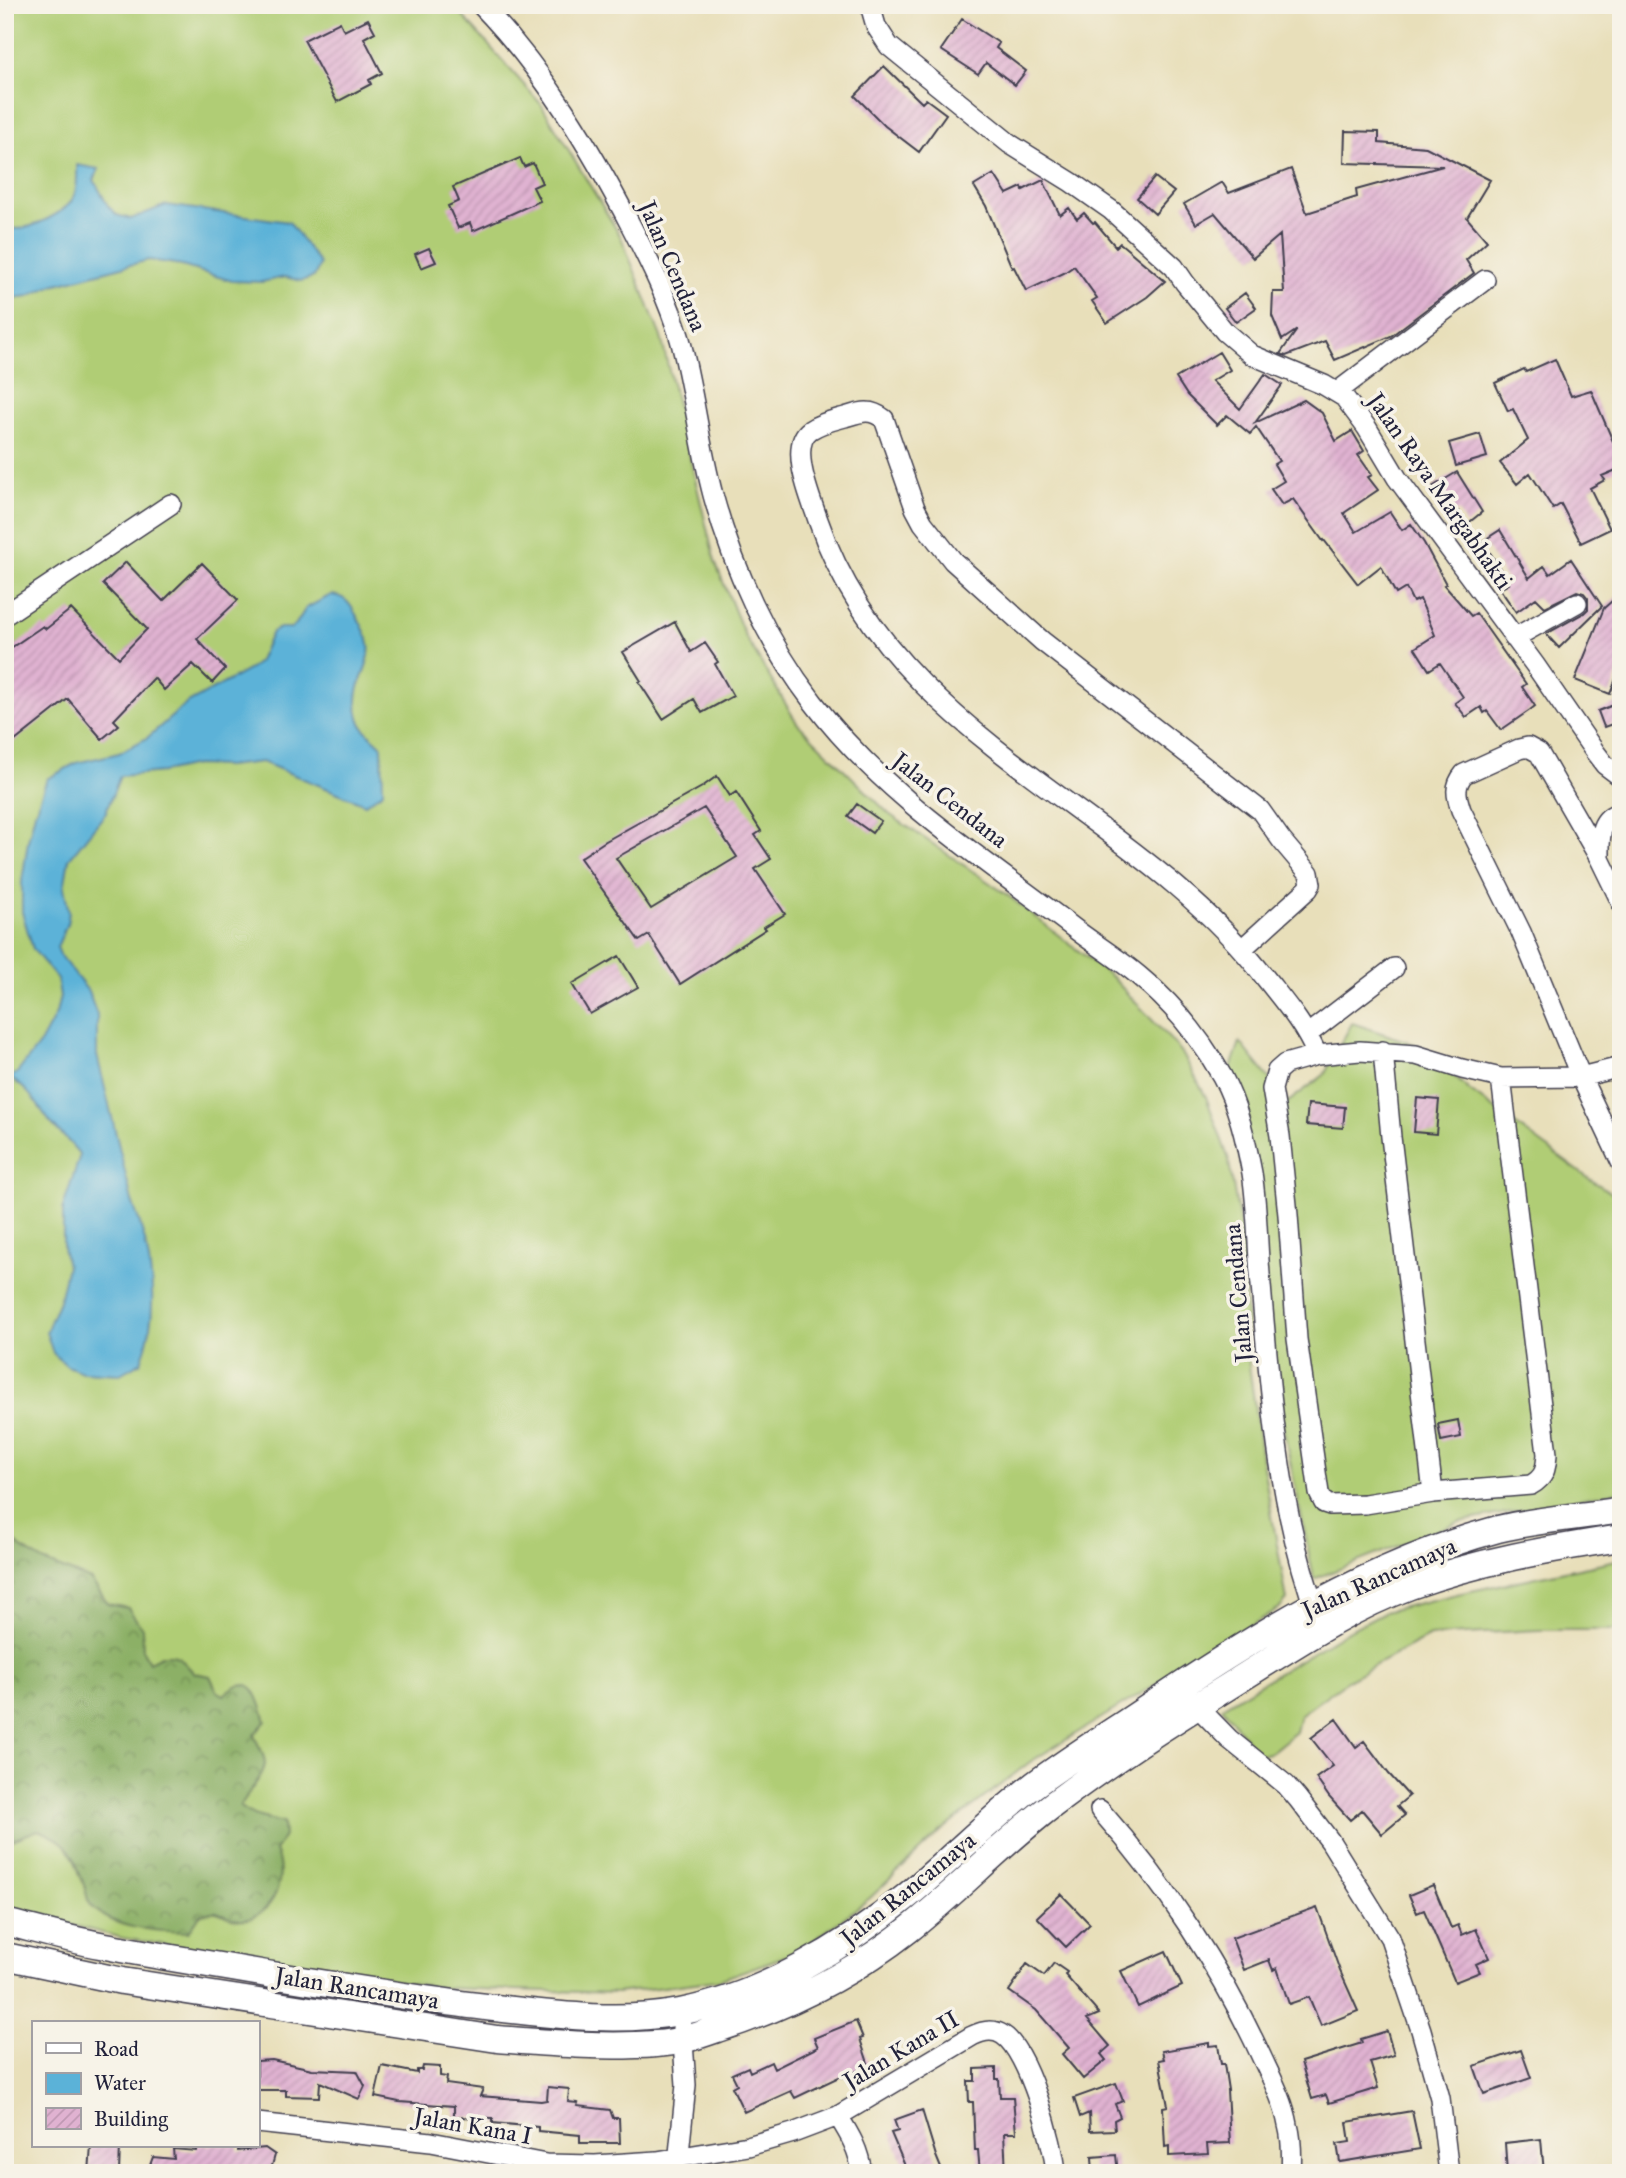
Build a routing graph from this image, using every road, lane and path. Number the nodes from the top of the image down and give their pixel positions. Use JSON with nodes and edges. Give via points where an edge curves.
{"nodes":[{"id":1,"x":481,"y":5,"type":"edge"},
{"id":2,"x":870,"y":5,"type":"edge"},
{"id":3,"x":1485,"y":280,"type":"dead end"},
{"id":4,"x":1338,"y":391,"type":"junction"},
{"id":5,"x":171,"y":503,"type":"dead end"},
{"id":6,"x":1577,"y":603,"type":"dead end"},
{"id":7,"x":5,"y":615,"type":"edge"},
{"id":8,"x":1514,"y":638,"type":"junction"},
{"id":9,"x":1621,"y":777,"type":"edge"},
{"id":10,"x":1621,"y":812,"type":"edge"},
{"id":11,"x":1600,"y":859,"type":"junction"},
{"id":12,"x":1621,"y":902,"type":"edge"},
{"id":13,"x":1243,"y":947,"type":"junction"},
{"id":14,"x":1394,"y":968,"type":"dead end"},
{"id":15,"x":1308,"y":1034,"type":"junction"},
{"id":16,"x":1383,"y":1051,"type":"junction"},
{"id":17,"x":1317,"y":1055,"type":"junction"},
{"id":18,"x":1621,"y":1067,"type":"edge"},
{"id":19,"x":1581,"y":1077,"type":"junction"},
{"id":20,"x":1501,"y":1078,"type":"junction"},
{"id":21,"x":1621,"y":1162,"type":"edge"},
{"id":22,"x":1433,"y":1493,"type":"junction"},
{"id":23,"x":1621,"y":1510,"type":"edge"},
{"id":24,"x":1621,"y":1538,"type":"edge"},
{"id":25,"x":1317,"y":1616,"type":"junction"},
{"id":26,"x":1178,"y":1687,"type":"junction"},
{"id":27,"x":1196,"y":1706,"type":"junction"},
{"id":28,"x":1100,"y":1811,"type":"dead end"},
{"id":29,"x":5,"y":1922,"type":"edge"},
{"id":30,"x":5,"y":1956,"type":"edge"},
{"id":31,"x":498,"y":2008,"type":"junction"},
{"id":32,"x":680,"y":2012,"type":"junction"},
{"id":33,"x":496,"y":2039,"type":"junction"},
{"id":34,"x":684,"y":2040,"type":"junction"},
{"id":35,"x":838,"y":2116,"type":"junction"},
{"id":36,"x":259,"y":2123,"type":"edge"},
{"id":37,"x":678,"y":2165,"type":"edge"},
{"id":38,"x":862,"y":2173,"type":"edge"},
{"id":39,"x":1056,"y":2173,"type":"edge"},
{"id":40,"x":1291,"y":2173,"type":"edge"},
{"id":41,"x":1449,"y":2173,"type":"edge"}],
"edges":[{"from":1,"to":25,"type":"street","name":"Jalan Cendana","via":[[536,70],[574,126],[652,267],[680,338],[722,525],[762,623],[812,701],[893,789],[1156,990],[1221,1075],[1252,1173],[1276,1437],[1290,1519]]},
{"from":2,"to":4,"type":"street","name":"Jalan Raya Margabhakti","via":[[889,46],[1018,150],[1111,210],[1174,267],[1240,346],[1263,361]]},
{"from":3,"to":4,"type":"street"},
{"from":4,"to":8,"type":"street","name":"Jalan Raya Margabhakti"},
{"from":5,"to":7,"type":"street"},
{"from":6,"to":8,"type":"street"},
{"from":8,"to":9,"type":"street","name":"Jalan Raya Margabhakti","via":[[1605,765]]},
{"from":10,"to":11,"type":"street","via":[[1603,824]]},
{"from":11,"to":12,"type":"street"},
{"from":11,"to":19,"type":"street","via":[[1545,760],[1534,749],[1519,749],[1459,780],[1456,788],[1461,810],[1521,932]]},
{"from":13,"to":13,"type":"street","via":[[1174,884],[947,709],[896,657],[851,593],[819,523],[801,453],[801,443],[810,430],[859,411],[884,419],[915,508],[953,561],[1042,642],[1267,817],[1309,873],[1311,884]]},
{"from":13,"to":15,"type":"street"},
{"from":14,"to":15,"type":"street"},
{"from":15,"to":17,"type":"street"},
{"from":16,"to":17,"type":"street"},
{"from":16,"to":20,"type":"street"},
{"from":16,"to":22,"type":"street"},
{"from":17,"to":22,"type":"street","via":[[1285,1064],[1272,1084],[1297,1339],[1319,1493],[1324,1503],[1336,1507]]},
{"from":18,"to":19,"type":"street"},
{"from":19,"to":20,"type":"street"},
{"from":19,"to":21,"type":"street"},
{"from":20,"to":22,"type":"street","via":[[1547,1454],[1545,1471],[1531,1485]]},
{"from":23,"to":25,"type":"street","name":"Jalan Rancamaya","via":[[1532,1522],[1461,1540],[1410,1560]]},
{"from":24,"to":25,"type":"street","name":"Jalan Rancamaya","via":[[1516,1555]]},
{"from":25,"to":26,"type":"street","name":"Jalan Rancamaya","via":[[1272,1628]]},
{"from":25,"to":27,"type":"street","name":"Jalan Rancamaya"},
{"from":26,"to":27,"type":"street"},
{"from":26,"to":32,"type":"street","name":"Jalan Rancamaya","via":[[1030,1788],[908,1895],[856,1934],[773,1980]]},
{"from":27,"to":34,"type":"street","name":"Jalan Rancamaya","via":[[1063,1797],[916,1923],[862,1962],[779,2007]]},
{"from":27,"to":41,"type":"street","via":[[1298,1799],[1331,1841],[1390,1938],[1440,2098]]},
{"from":28,"to":40,"type":"street","via":[[1219,1971],[1284,2109]]},
{"from":29,"to":31,"type":"street","name":"Jalan Rancamaya","via":[[98,1945]]},
{"from":30,"to":33,"type":"street","name":"Jalan Rancamaya","via":[[122,1981]]},
{"from":31,"to":32,"type":"street","name":"Jalan Rancamaya","via":[[581,2016]]},
{"from":31,"to":33,"type":"street"},
{"from":32,"to":34,"type":"street"},
{"from":33,"to":34,"type":"street","name":"Jalan Rancamaya","via":[[554,2044]]},
{"from":34,"to":37,"type":"street","via":[[687,2085]]},
{"from":35,"to":37,"type":"street","name":"Jalan Kana II"},
{"from":35,"to":38,"type":"street","via":[[853,2139]]},
{"from":35,"to":39,"type":"street","name":"Jalan Kana II","via":[[989,2030],[1003,2035],[1017,2050],[1052,2141]]},
{"from":36,"to":37,"type":"street","name":"Jalan Kana I","via":[[431,2142],[546,2164]]}]}
